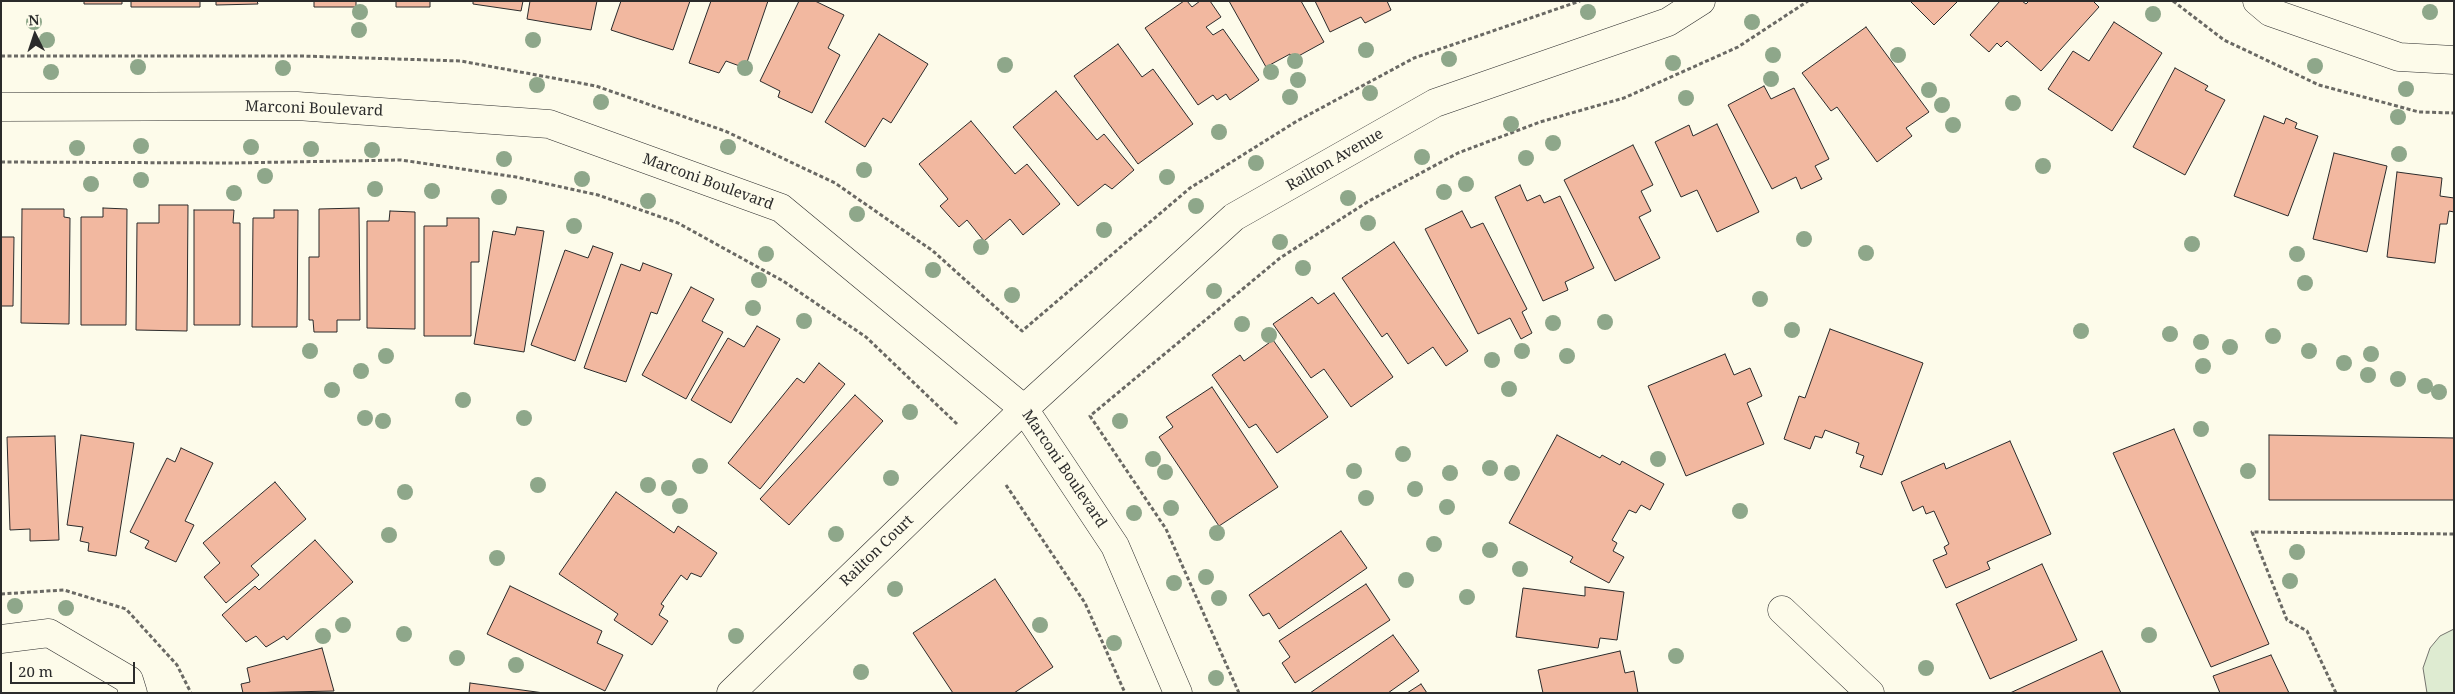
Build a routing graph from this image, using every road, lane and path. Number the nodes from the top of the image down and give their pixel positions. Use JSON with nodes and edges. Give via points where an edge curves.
{"nodes":[{"id":1,"x":1580,"y":1,"type":"edge"},
{"id":2,"x":1701,"y":1,"type":"edge"},
{"id":3,"x":1808,"y":1,"type":"edge"},
{"id":4,"x":2173,"y":1,"type":"edge"},
{"id":5,"x":2257,"y":1,"type":"edge"},
{"id":6,"x":1,"y":56,"type":"edge"},
{"id":7,"x":2454,"y":60,"type":"edge"},
{"id":8,"x":1,"y":107,"type":"edge"},
{"id":9,"x":2454,"y":113,"type":"edge"},
{"id":10,"x":1,"y":162,"type":"edge"},
{"id":11,"x":1024,"y":408,"type":"junction"},
{"id":12,"x":961,"y":428,"type":"dead end"},
{"id":13,"x":1006,"y":485,"type":"dead end"},
{"id":14,"x":2454,"y":534,"type":"edge"},
{"id":15,"x":1,"y":594,"type":"edge"},
{"id":16,"x":1782,"y":610,"type":"dead end"},
{"id":17,"x":1,"y":639,"type":"edge"},
{"id":18,"x":133,"y":693,"type":"edge"},
{"id":19,"x":190,"y":693,"type":"edge"},
{"id":20,"x":730,"y":693,"type":"edge"},
{"id":21,"x":1125,"y":693,"type":"edge"},
{"id":22,"x":1178,"y":693,"type":"edge"},
{"id":23,"x":1239,"y":693,"type":"edge"},
{"id":24,"x":1870,"y":693,"type":"edge"},
{"id":25,"x":2336,"y":693,"type":"edge"}],
"edges":[{"from":1,"to":6,"type":"path","via":[[1414,58],[1297,121],[1190,188],[1022,331],[933,251],[835,183],[725,131],[596,86],[461,61],[302,56]]},
{"from":2,"to":11,"type":"street","name":"Railton Avenue","via":[[1668,22],[1435,103],[1234,217]]},
{"from":3,"to":23,"type":"path","via":[[1729,51],[1624,98],[1540,122],[1458,153],[1369,201],[1280,258],[1090,416],[1166,529]]},
{"from":4,"to":9,"type":"path","via":[[2224,40],[2319,85],[2419,112]]},
{"from":5,"to":7,"type":"street","via":[[2270,12],[2399,57]]},
{"from":8,"to":11,"type":"street","name":"Marconi Boulevard","via":[[297,106],[549,124],[781,208]]},
{"from":10,"to":12,"type":"path","via":[[401,160],[516,177],[598,195],[678,223],[783,281],[866,337]]},
{"from":11,"to":20,"type":"street","name":"Railton Court"},
{"from":11,"to":22,"type":"street","name":"Marconi Boulevard","via":[[1115,546]]},
{"from":13,"to":21,"type":"path","via":[[1085,603]]},
{"from":14,"to":25,"type":"path","via":[[2252,532],[2287,620],[2308,631]]},
{"from":15,"to":19,"type":"path","via":[[64,590],[126,609],[178,665]]},
{"from":16,"to":24,"type":"street"},
{"from":17,"to":18,"type":"street","via":[[49,633],[129,680]]}]}
